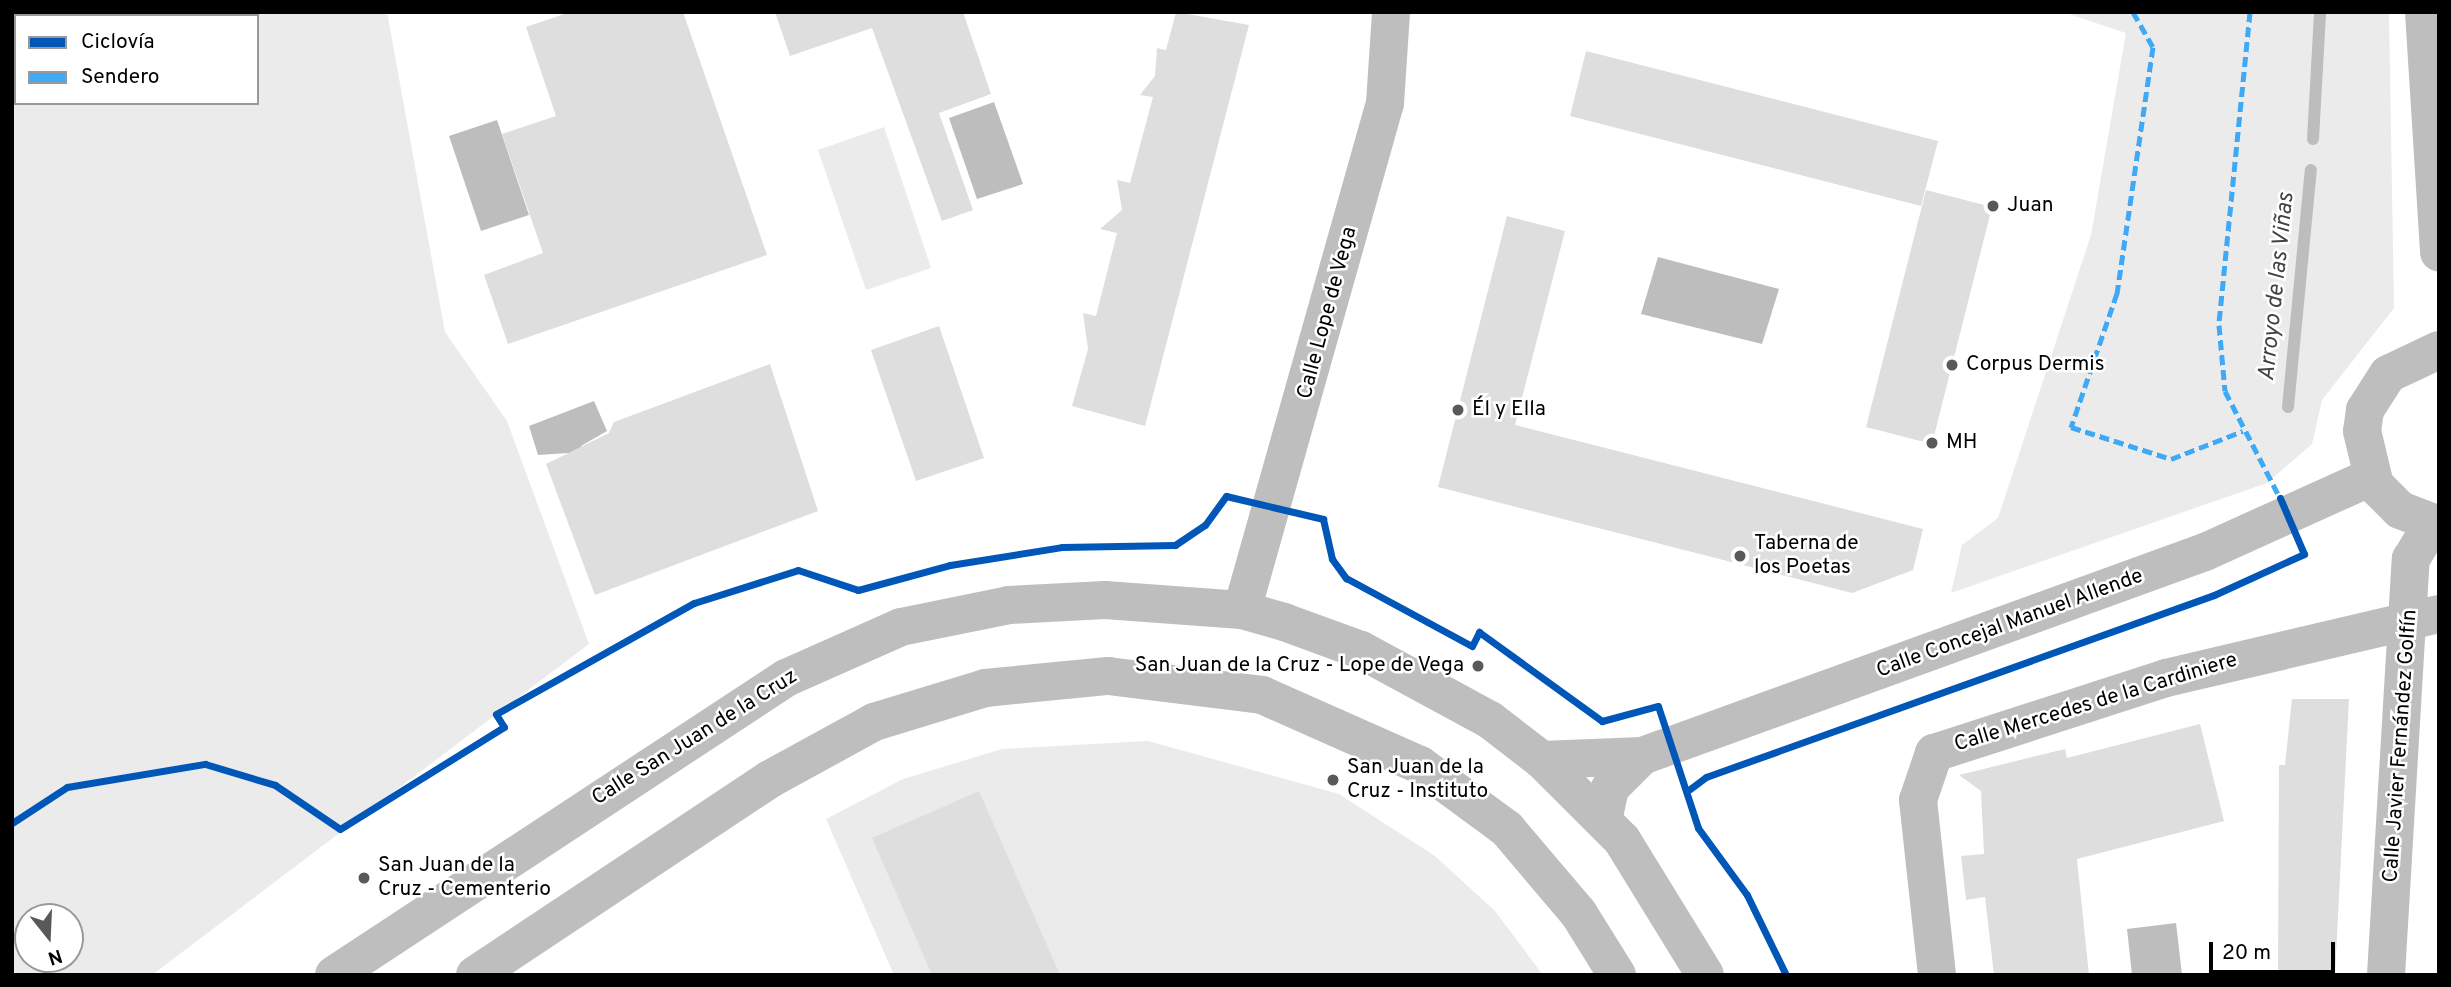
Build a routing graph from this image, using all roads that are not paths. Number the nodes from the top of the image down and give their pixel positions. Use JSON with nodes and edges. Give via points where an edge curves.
{"nodes":[{"id":1,"x":1391,"y":12,"type":"edge"},
{"id":2,"x":2424,"y":12,"type":"edge"},
{"id":3,"x":2439,"y":253,"type":"edge"},
{"id":4,"x":2439,"y":350,"type":"edge"},
{"id":5,"x":2371,"y":477,"type":"junction"},
{"id":6,"x":2435,"y":524,"type":"edge"},
{"id":7,"x":1242,"y":610,"type":"junction"},
{"id":8,"x":2425,"y":615,"type":"edge"},
{"id":9,"x":1642,"y":756,"type":"junction"},
{"id":10,"x":1542,"y":760,"type":"junction"},
{"id":11,"x":1603,"y":820,"type":"junction"},
{"id":12,"x":334,"y":975,"type":"edge"},
{"id":13,"x":475,"y":975,"type":"edge"},
{"id":14,"x":1617,"y":975,"type":"edge"},
{"id":15,"x":1705,"y":975,"type":"edge"},
{"id":16,"x":1937,"y":975,"type":"edge"},
{"id":17,"x":2386,"y":975,"type":"edge"}],
"edges":[{"from":1,"to":7,"type":"street","name":"Calle Lope de Vega","via":[[1385,103]]},
{"from":2,"to":3,"type":"street"},
{"from":4,"to":5,"type":"street","via":[[2405,361],[2374,391],[2362,431]]},
{"from":5,"to":6,"type":"street","via":[[2400,510]]},
{"from":5,"to":9,"type":"street","name":"Calle Concejal Manuel Allende","via":[[2205,552]]},
{"from":6,"to":8,"type":"street","name":"Calle Javier Fernández Golfín","via":[[2414,544]]},
{"from":7,"to":10,"type":"street","name":"Calle San Juan de la Cruz","via":[[1361,650],[1448,694]]},
{"from":7,"to":12,"type":"street","name":"Calle San Juan de la Cruz","via":[[1092,601],[1009,605],[901,627],[786,678]]},
{"from":8,"to":16,"type":"street","name":"Calle Mercedes de la Cardiniere","via":[[2166,678],[1934,753],[1918,800]]},
{"from":8,"to":17,"type":"street","name":"Calle Javier Fernández Golfín"},
{"from":9,"to":10,"type":"street","name":"Calle Concejal Manuel Allende"},
{"from":9,"to":11,"type":"street","name":"Calle Concejal Manuel Allende","via":[[1610,788]]},
{"from":10,"to":11,"type":"street","name":"Calle San Juan de la Cruz"},
{"from":11,"to":15,"type":"street","name":"Calle San Juan de la Cruz","via":[[1654,884]]},
{"from":13,"to":14,"type":"street","via":[[770,779],[874,722],[985,688],[1108,676],[1262,695],[1420,765],[1516,838],[1579,914]]}]}
